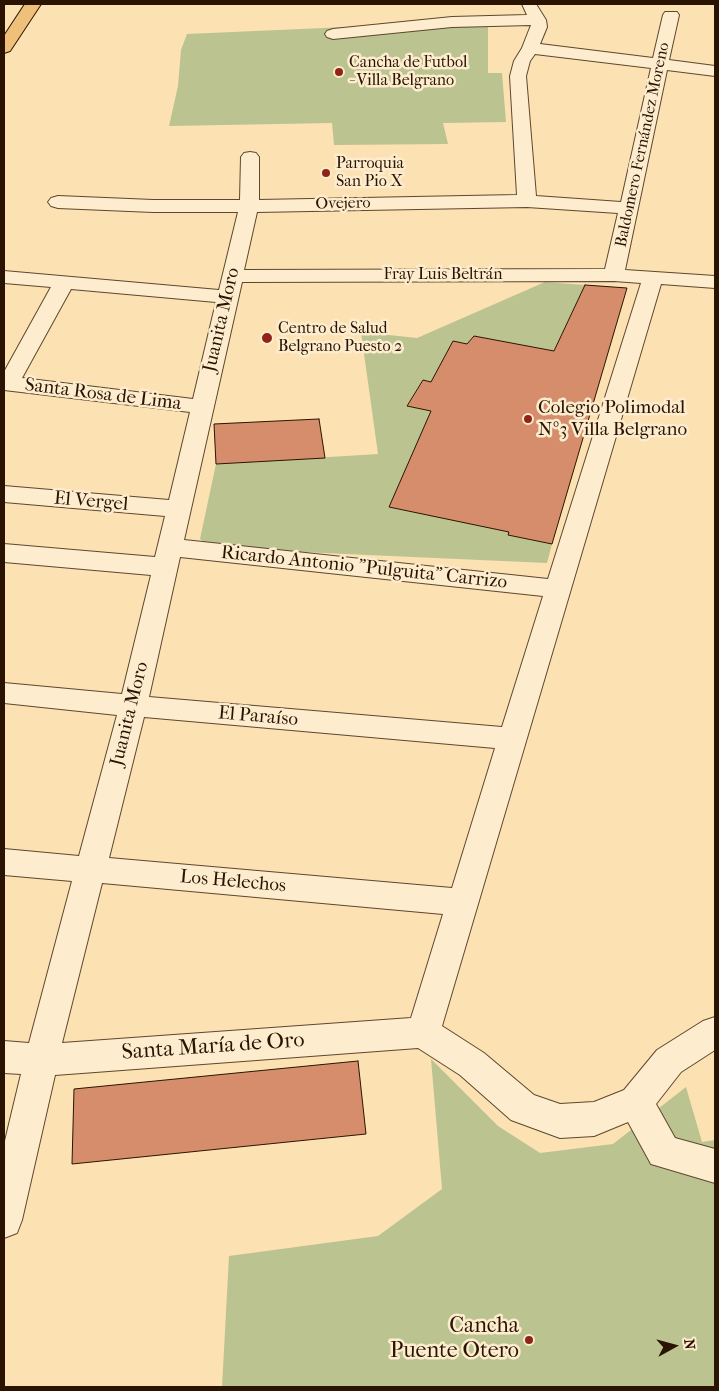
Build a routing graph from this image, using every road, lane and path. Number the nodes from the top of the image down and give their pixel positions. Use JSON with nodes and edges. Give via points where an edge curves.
{"nodes":[{"id":1,"x":33,"y":4,"type":"edge"},
{"id":2,"x":528,"y":4,"type":"edge"},
{"id":3,"x":671,"y":15,"type":"dead end"},
{"id":4,"x":538,"y":20,"type":"junction"},
{"id":5,"x":333,"y":34,"type":"dead end"},
{"id":6,"x":4,"y":48,"type":"edge"},
{"id":7,"x":530,"y":48,"type":"junction"},
{"id":8,"x":660,"y":65,"type":"junction"},
{"id":9,"x":715,"y":71,"type":"edge"},
{"id":10,"x":250,"y":158,"type":"dead end"},
{"id":11,"x":527,"y":201,"type":"junction"},
{"id":12,"x":58,"y":202,"type":"dead end"},
{"id":13,"x":249,"y":206,"type":"junction"},
{"id":14,"x":629,"y":208,"type":"junction"},
{"id":15,"x":614,"y":274,"type":"junction"},
{"id":16,"x":4,"y":277,"type":"edge"},
{"id":17,"x":653,"y":278,"type":"junction"},
{"id":18,"x":64,"y":282,"type":"junction"},
{"id":19,"x":715,"y":282,"type":"edge"},
{"id":20,"x":230,"y":286,"type":"junction"},
{"id":21,"x":6,"y":384,"type":"edge"},
{"id":22,"x":202,"y":407,"type":"junction"},
{"id":23,"x":4,"y":494,"type":"edge"},
{"id":24,"x":178,"y":509,"type":"junction"},
{"id":25,"x":4,"y":553,"type":"edge"},
{"id":26,"x":167,"y":557,"type":"junction"},
{"id":27,"x":558,"y":589,"type":"junction"},
{"id":28,"x":4,"y":693,"type":"edge"},
{"id":29,"x":132,"y":706,"type":"junction"},
{"id":30,"x":512,"y":738,"type":"junction"},
{"id":31,"x":4,"y":862,"type":"edge"},
{"id":32,"x":90,"y":870,"type":"junction"},
{"id":33,"x":462,"y":902,"type":"junction"},
{"id":34,"x":423,"y":1032,"type":"junction"},
{"id":35,"x":715,"y":1032,"type":"edge"},
{"id":36,"x":4,"y":1057,"type":"edge"},
{"id":37,"x":41,"y":1060,"type":"junction"},
{"id":38,"x":636,"y":1102,"type":"junction"},
{"id":39,"x":715,"y":1166,"type":"edge"},
{"id":40,"x":4,"y":1220,"type":"edge"}],
"edges":[{"from":1,"to":6,"type":"main road"},
{"from":2,"to":4,"type":"street"},
{"from":3,"to":8,"type":"street","name":"Baldomero Fernández Moreno"},
{"from":4,"to":5,"type":"street","via":[[476,25],[452,22]]},
{"from":4,"to":7,"type":"street","via":[[539,27]]},
{"from":7,"to":8,"type":"street"},
{"from":7,"to":11,"type":"street","via":[[518,76]]},
{"from":8,"to":9,"type":"street"},
{"from":8,"to":14,"type":"street","name":"Baldomero Fernández Moreno"},
{"from":10,"to":13,"type":"street","name":"Juanita Moro"},
{"from":11,"to":13,"type":"street","name":"Ovejero"},
{"from":11,"to":14,"type":"street","name":"Ovejero"},
{"from":12,"to":13,"type":"street","name":"Ovejero"},
{"from":13,"to":20,"type":"street","name":"Juanita Moro"},
{"from":14,"to":15,"type":"street","name":"Baldomero Fernández Moreno"},
{"from":15,"to":17,"type":"street","name":"Fray Luis Beltrán"},
{"from":15,"to":20,"type":"street","name":"Fray Luis Beltrán"},
{"from":16,"to":18,"type":"street","name":"Fray Luis Beltrán"},
{"from":17,"to":19,"type":"street","name":"Fray Luis Beltrán"},
{"from":17,"to":27,"type":"street"},
{"from":18,"to":20,"type":"street","name":"Fray Luis Beltrán"},
{"from":18,"to":21,"type":"street"},
{"from":20,"to":22,"type":"street","name":"Juanita Moro"},
{"from":21,"to":22,"type":"street","name":"Santa Rosa de Lima"},
{"from":22,"to":24,"type":"street","name":"Juanita Moro"},
{"from":23,"to":24,"type":"street","name":"El Vergel"},
{"from":24,"to":26,"type":"street","name":"Juanita Moro"},
{"from":25,"to":26,"type":"street","name":"Ricardo Antonio \"Pulguita\" Carrizo"},
{"from":26,"to":27,"type":"street","name":"Ricardo Antonio \"Pulguita\" Carrizo"},
{"from":26,"to":29,"type":"street","name":"Juanita Moro"},
{"from":27,"to":30,"type":"street"},
{"from":28,"to":29,"type":"street","name":"El Paraíso"},
{"from":29,"to":30,"type":"street","name":"El Paraíso"},
{"from":29,"to":32,"type":"street","name":"Juanita Moro"},
{"from":30,"to":33,"type":"street"},
{"from":31,"to":32,"type":"street","name":"Los Helechos"},
{"from":32,"to":33,"type":"street","name":"Los Helechos"},
{"from":32,"to":37,"type":"street","name":"Juanita Moro"},
{"from":33,"to":34,"type":"street"},
{"from":34,"to":37,"type":"street","name":"Santa María de Oro"},
{"from":34,"to":38,"type":"street","via":[[472,1064],[523,1108],[560,1121],[594,1119]]},
{"from":35,"to":38,"type":"street","via":[[669,1061]]},
{"from":36,"to":37,"type":"street","name":"Santa María de Oro"},
{"from":37,"to":40,"type":"street","name":"Juanita Moro"},
{"from":38,"to":39,"type":"street","via":[[664,1152]]}]}
